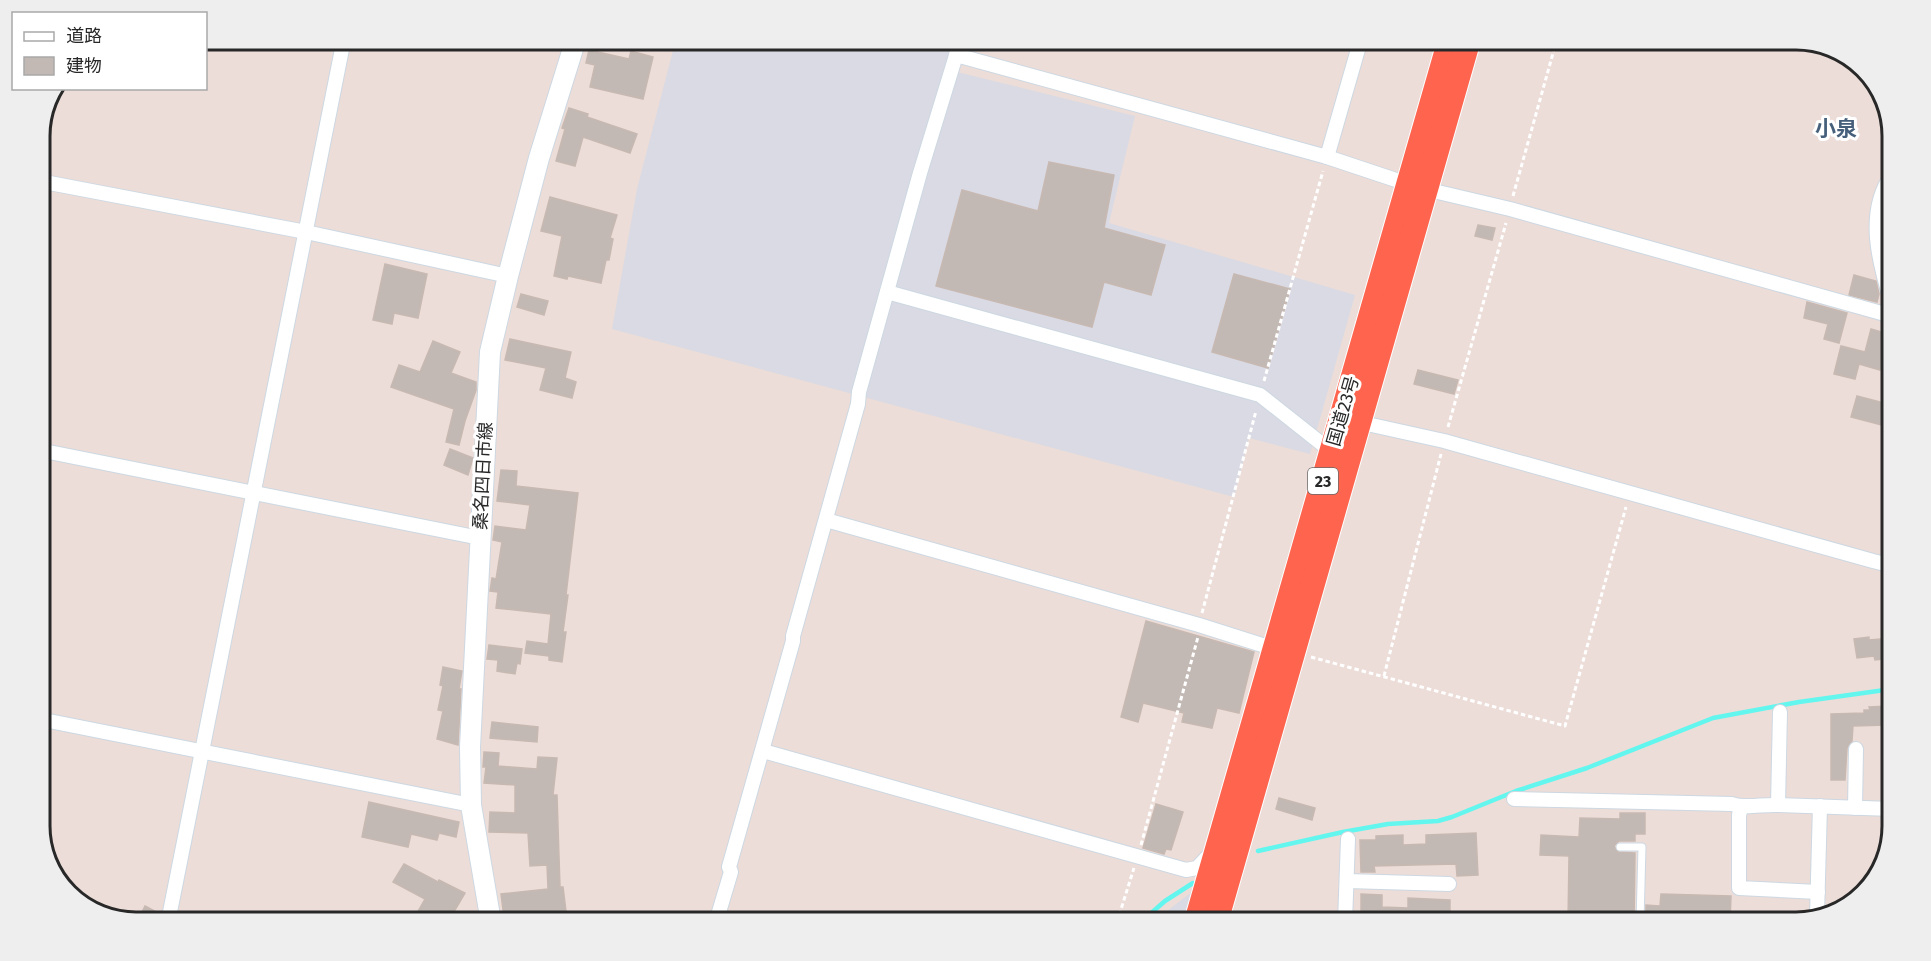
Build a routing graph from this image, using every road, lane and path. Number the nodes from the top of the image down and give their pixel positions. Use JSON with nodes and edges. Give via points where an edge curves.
{"nodes":[{"id":1,"x":342,"y":50,"type":"edge"},
{"id":2,"x":573,"y":50,"type":"edge"},
{"id":3,"x":958,"y":50,"type":"edge"},
{"id":4,"x":1358,"y":50,"type":"edge"},
{"id":5,"x":1448,"y":50,"type":"edge"},
{"id":6,"x":1465,"y":50,"type":"edge"},
{"id":7,"x":1554,"y":50,"type":"edge"},
{"id":8,"x":956,"y":55,"type":"junction"},
{"id":9,"x":1327,"y":158,"type":"junction"},
{"id":10,"x":50,"y":182,"type":"edge"},
{"id":11,"x":1417,"y":186,"type":"junction"},
{"id":12,"x":1881,"y":193,"type":"edge"},
{"id":13,"x":1510,"y":208,"type":"junction"},
{"id":14,"x":306,"y":232,"type":"junction"},
{"id":15,"x":1881,"y":269,"type":"edge"},
{"id":16,"x":508,"y":276,"type":"junction"},
{"id":17,"x":888,"y":292,"type":"junction"},
{"id":18,"x":1881,"y":313,"type":"edge"},
{"id":19,"x":1260,"y":395,"type":"junction"},
{"id":20,"x":1358,"y":422,"type":"junction"},
{"id":21,"x":1444,"y":441,"type":"junction"},
{"id":22,"x":50,"y":452,"type":"edge"},
{"id":23,"x":1332,"y":452,"type":"junction"},
{"id":24,"x":254,"y":493,"type":"junction"},
{"id":25,"x":1630,"y":494,"type":"junction"},
{"id":26,"x":826,"y":520,"type":"junction"},
{"id":27,"x":480,"y":538,"type":"junction"},
{"id":28,"x":1882,"y":563,"type":"edge"},
{"id":29,"x":1199,"y":625,"type":"junction"},
{"id":30,"x":1284,"y":651,"type":"junction"},
{"id":31,"x":1384,"y":676,"type":"junction"},
{"id":32,"x":1780,"y":712,"type":"dead end"},
{"id":33,"x":50,"y":721,"type":"edge"},
{"id":34,"x":1856,"y":749,"type":"dead end"},
{"id":35,"x":763,"y":751,"type":"junction"},
{"id":36,"x":201,"y":752,"type":"junction"},
{"id":37,"x":1514,"y":799,"type":"dead end"},
{"id":38,"x":471,"y":805,"type":"junction"},
{"id":39,"x":1778,"y":805,"type":"junction"},
{"id":40,"x":1820,"y":806,"type":"junction"},
{"id":41,"x":1741,"y":808,"type":"junction"},
{"id":42,"x":1855,"y":808,"type":"junction"},
{"id":43,"x":1882,"y":809,"type":"edge"},
{"id":44,"x":1348,"y":839,"type":"dead end"},
{"id":45,"x":1620,"y":847,"type":"dead end"},
{"id":46,"x":1216,"y":848,"type":"junction"},
{"id":47,"x":1137,"y":857,"type":"junction"},
{"id":48,"x":1347,"y":881,"type":"junction"},
{"id":49,"x":1449,"y":884,"type":"dead end"},
{"id":50,"x":1818,"y":892,"type":"junction"},
{"id":51,"x":1817,"y":909,"type":"edge"},
{"id":52,"x":170,"y":912,"type":"edge"},
{"id":53,"x":489,"y":912,"type":"edge"},
{"id":54,"x":719,"y":912,"type":"edge"},
{"id":55,"x":1120,"y":912,"type":"edge"},
{"id":56,"x":1199,"y":912,"type":"edge"},
{"id":57,"x":1219,"y":912,"type":"edge"},
{"id":58,"x":1345,"y":912,"type":"edge"},
{"id":59,"x":1640,"y":912,"type":"edge"}],
"edges":[{"from":1,"to":14,"type":"street"},
{"from":2,"to":16,"type":"main road","name":"桑名四日市線"},
{"from":3,"to":8,"type":"street"},
{"from":4,"to":9,"type":"street"},
{"from":5,"to":11,"type":"highway","name":"国道23号","number":"23"},
{"from":6,"to":11,"type":"highway","name":"国道23号","number":"23"},
{"from":7,"to":13,"type":"path"},
{"from":8,"to":9,"type":"street"},
{"from":8,"to":17,"type":"street"},
{"from":9,"to":11,"type":"street"},
{"from":9,"to":19,"type":"path"},
{"from":10,"to":14,"type":"street"},
{"from":11,"to":13,"type":"street"},
{"from":11,"to":20,"type":"highway","name":"国道23号","number":"23"},
{"from":11,"to":23,"type":"highway","name":"国道23号","number":"23"},
{"from":12,"to":15,"type":"street","via":[[1877,210]]},
{"from":13,"to":18,"type":"street"},
{"from":13,"to":21,"type":"path"},
{"from":14,"to":16,"type":"street"},
{"from":14,"to":24,"type":"street"},
{"from":16,"to":27,"type":"main road","name":"桑名四日市線","via":[[490,352]]},
{"from":17,"to":19,"type":"street"},
{"from":17,"to":26,"type":"street"},
{"from":19,"to":23,"type":"street"},
{"from":19,"to":29,"type":"path"},
{"from":20,"to":21,"type":"street"},
{"from":20,"to":30,"type":"highway","name":"国道23号","number":"23"},
{"from":21,"to":25,"type":"street"},
{"from":21,"to":31,"type":"path"},
{"from":22,"to":24,"type":"street"},
{"from":23,"to":30,"type":"highway","name":"国道23号","number":"23"},
{"from":24,"to":27,"type":"street"},
{"from":24,"to":36,"type":"street"},
{"from":25,"to":28,"type":"street"},
{"from":25,"to":31,"type":"path","via":[[1565,726]]},
{"from":26,"to":29,"type":"street"},
{"from":26,"to":35,"type":"street"},
{"from":27,"to":38,"type":"main road","name":"桑名四日市線"},
{"from":29,"to":30,"type":"street"},
{"from":29,"to":47,"type":"path"},
{"from":30,"to":31,"type":"path"},
{"from":30,"to":46,"type":"highway","name":"国道23号","number":"23"},
{"from":30,"to":57,"type":"highway","name":"国道23号","number":"23"},
{"from":32,"to":39,"type":"street"},
{"from":33,"to":36,"type":"street"},
{"from":34,"to":42,"type":"street"},
{"from":35,"to":47,"type":"street"},
{"from":35,"to":54,"type":"street"},
{"from":36,"to":38,"type":"street"},
{"from":36,"to":52,"type":"street"},
{"from":37,"to":41,"type":"street","via":[[1732,804]]},
{"from":38,"to":53,"type":"main road","name":"桑名四日市線"},
{"from":39,"to":40,"type":"street"},
{"from":39,"to":41,"type":"street"},
{"from":40,"to":42,"type":"street"},
{"from":40,"to":50,"type":"street"},
{"from":41,"to":50,"type":"street","via":[[1739,888]]},
{"from":42,"to":43,"type":"street"},
{"from":44,"to":48,"type":"street"},
{"from":45,"to":59,"type":"lane","via":[[1642,847]]},
{"from":46,"to":47,"type":"street","via":[[1197,868],[1186,870]]},
{"from":46,"to":56,"type":"highway","name":"国道23号","number":"23"},
{"from":47,"to":55,"type":"path"},
{"from":48,"to":49,"type":"street"},
{"from":48,"to":58,"type":"street"},
{"from":50,"to":51,"type":"street"}]}
